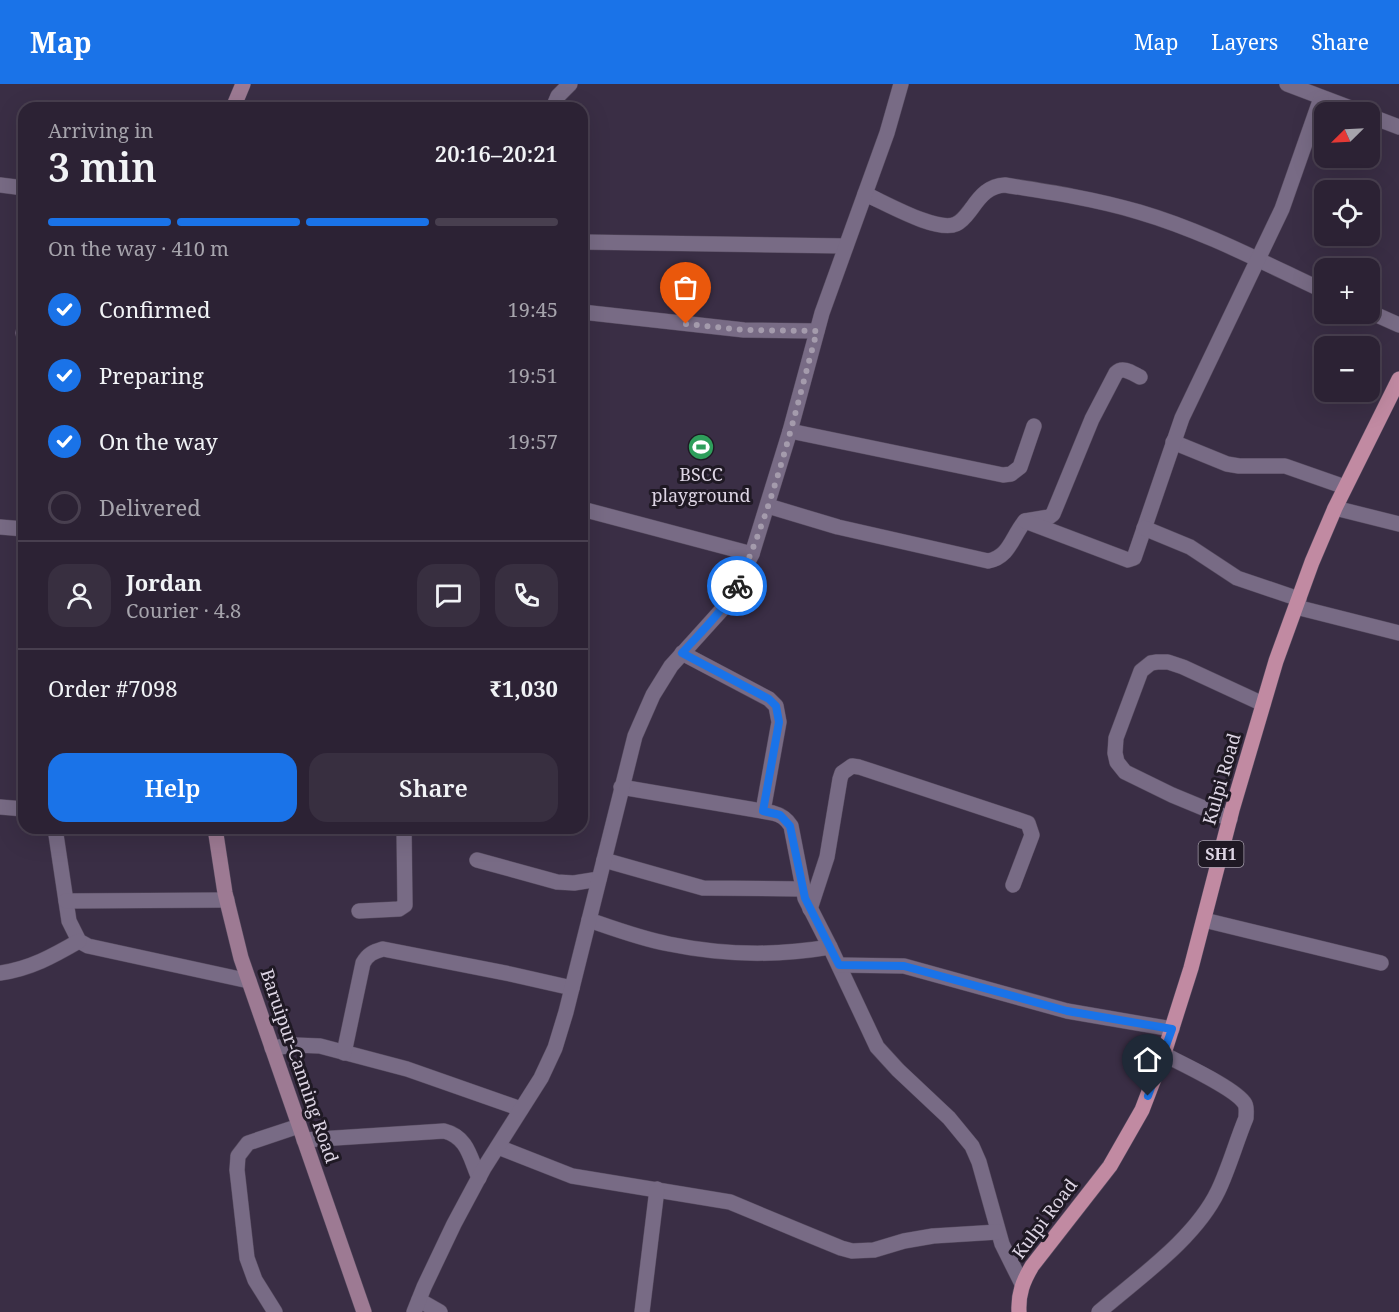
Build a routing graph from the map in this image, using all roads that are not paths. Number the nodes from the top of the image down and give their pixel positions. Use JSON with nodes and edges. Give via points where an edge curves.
{"nodes":[{"id":1,"x":243,"y":84,"type":"edge"},
{"id":2,"x":570,"y":84,"type":"edge"},
{"id":3,"x":901,"y":84,"type":"edge"},
{"id":4,"x":1287,"y":84,"type":"edge"},
{"id":5,"x":1321,"y":98,"type":"junction"},
{"id":6,"x":236,"y":102,"type":"edge"},
{"id":7,"x":556,"y":102,"type":"edge"},
{"id":8,"x":1332,"y":102,"type":"edge"},
{"id":9,"x":1380,"y":120,"type":"edge"},
{"id":10,"x":1399,"y":127,"type":"edge"},
{"id":11,"x":0,"y":185,"type":"edge"},
{"id":12,"x":18,"y":187,"type":"edge"},
{"id":13,"x":865,"y":194,"type":"junction"},
{"id":14,"x":588,"y":242,"type":"edge"},
{"id":15,"x":846,"y":246,"type":"junction"},
{"id":16,"x":1258,"y":260,"type":"junction"},
{"id":17,"x":1314,"y":286,"type":"edge"},
{"id":18,"x":588,"y":313,"type":"edge"},
{"id":19,"x":1380,"y":316,"type":"edge"},
{"id":20,"x":1399,"y":325,"type":"edge"},
{"id":21,"x":817,"y":331,"type":"junction"},
{"id":22,"x":1140,"y":377,"type":"dead end"},
{"id":23,"x":1399,"y":379,"type":"edge"},
{"id":24,"x":1034,"y":426,"type":"dead end"},
{"id":25,"x":790,"y":431,"type":"junction"},
{"id":26,"x":1173,"y":442,"type":"junction"},
{"id":27,"x":1345,"y":487,"type":"junction"},
{"id":28,"x":768,"y":506,"type":"junction"},
{"id":29,"x":1335,"y":508,"type":"junction"},
{"id":30,"x":588,"y":511,"type":"edge"},
{"id":31,"x":1024,"y":521,"type":"junction"},
{"id":32,"x":1399,"y":524,"type":"edge"},
{"id":33,"x":0,"y":527,"type":"edge"},
{"id":34,"x":18,"y":528,"type":"edge"},
{"id":35,"x":1144,"y":528,"type":"junction"},
{"id":36,"x":752,"y":554,"type":"junction"},
{"id":37,"x":1297,"y":603,"type":"junction"},
{"id":38,"x":1399,"y":633,"type":"edge"},
{"id":39,"x":682,"y":653,"type":"junction"},
{"id":40,"x":1263,"y":704,"type":"junction"},
{"id":41,"x":621,"y":788,"type":"junction"},
{"id":42,"x":0,"y":807,"type":"edge"},
{"id":43,"x":18,"y":808,"type":"edge"},
{"id":44,"x":763,"y":811,"type":"junction"},
{"id":45,"x":1230,"y":819,"type":"junction"},
{"id":46,"x":56,"y":834,"type":"edge"},
{"id":47,"x":216,"y":834,"type":"edge"},
{"id":48,"x":404,"y":834,"type":"edge"},
{"id":49,"x":477,"y":860,"type":"dead end"},
{"id":50,"x":604,"y":860,"type":"junction"},
{"id":51,"x":599,"y":879,"type":"junction"},
{"id":52,"x":1013,"y":885,"type":"dead end"},
{"id":53,"x":802,"y":889,"type":"junction"},
{"id":54,"x":227,"y":900,"type":"junction"},
{"id":55,"x":66,"y":901,"type":"junction"},
{"id":56,"x":810,"y":909,"type":"junction"},
{"id":57,"x":359,"y":911,"type":"dead end"},
{"id":58,"x":589,"y":920,"type":"junction"},
{"id":59,"x":1204,"y":920,"type":"junction"},
{"id":60,"x":79,"y":941,"type":"junction"},
{"id":61,"x":830,"y":947,"type":"junction"},
{"id":62,"x":1381,"y":963,"type":"dead end"},
{"id":63,"x":839,"y":965,"type":"junction"},
{"id":64,"x":0,"y":973,"type":"edge"},
{"id":65,"x":249,"y":981,"type":"junction"},
{"id":66,"x":572,"y":988,"type":"junction"},
{"id":67,"x":1172,"y":1029,"type":"junction"},
{"id":68,"x":272,"y":1048,"type":"junction"},
{"id":69,"x":344,"y":1053,"type":"junction"},
{"id":70,"x":1163,"y":1054,"type":"junction"},
{"id":71,"x":520,"y":1109,"type":"junction"},
{"id":72,"x":302,"y":1133,"type":"junction"},
{"id":73,"x":498,"y":1147,"type":"junction"},
{"id":74,"x":479,"y":1178,"type":"junction"},
{"id":75,"x":657,"y":1190,"type":"junction"},
{"id":76,"x":998,"y":1232,"type":"junction"},
{"id":77,"x":1022,"y":1284,"type":"junction"},
{"id":78,"x":417,"y":1306,"type":"edge"},
{"id":79,"x":275,"y":1312,"type":"edge"},
{"id":80,"x":364,"y":1312,"type":"edge"},
{"id":81,"x":440,"y":1312,"type":"edge"},
{"id":82,"x":642,"y":1312,"type":"edge"},
{"id":83,"x":1019,"y":1312,"type":"edge"},
{"id":84,"x":1098,"y":1312,"type":"edge"}],
"edges":[{"from":1,"to":6,"type":"main road"},
{"from":2,"to":7,"type":"street"},
{"from":3,"to":13,"type":"street"},
{"from":4,"to":5,"type":"street"},
{"from":5,"to":8,"type":"street"},
{"from":5,"to":16,"type":"street","via":[[1282,209]]},
{"from":9,"to":10,"type":"street"},
{"from":11,"to":12,"type":"street"},
{"from":13,"to":15,"type":"street"},
{"from":13,"to":16,"type":"street","via":[[922,220],[947,226],[957,224],[997,185],[1068,194],[1141,212]]},
{"from":14,"to":15,"type":"street"},
{"from":15,"to":21,"type":"street"},
{"from":16,"to":17,"type":"street"},
{"from":16,"to":26,"type":"street"},
{"from":18,"to":21,"type":"street","via":[[744,330]]},
{"from":19,"to":20,"type":"street"},
{"from":21,"to":25,"type":"street"},
{"from":22,"to":31,"type":"street","via":[[1118,370],[1092,419],[1053,514]]},
{"from":23,"to":27,"type":"main road","name":"Kulpi Road","number":"SH1"},
{"from":24,"to":25,"type":"street","via":[[1020,467],[1003,475]]},
{"from":25,"to":28,"type":"street"},
{"from":26,"to":27,"type":"street","via":[[1227,464],[1285,466]]},
{"from":26,"to":35,"type":"street"},
{"from":27,"to":29,"type":"main road","name":"Kulpi Road","number":"SH1"},
{"from":28,"to":31,"type":"street","via":[[838,527],[988,561],[1006,551]]},
{"from":28,"to":36,"type":"street"},
{"from":29,"to":32,"type":"street"},
{"from":29,"to":37,"type":"main road","name":"Kulpi Road","number":"SH1"},
{"from":30,"to":36,"type":"street"},
{"from":31,"to":35,"type":"street","via":[[1130,560]]},
{"from":33,"to":34,"type":"street"},
{"from":35,"to":37,"type":"street","via":[[1190,547],[1237,578]]},
{"from":36,"to":39,"type":"street","via":[[727,604]]},
{"from":37,"to":38,"type":"street"},
{"from":37,"to":40,"type":"main road","name":"Kulpi Road","number":"SH1"},
{"from":39,"to":41,"type":"street","via":[[665,675],[641,721]]},
{"from":39,"to":44,"type":"street","via":[[776,706],[779,722]]},
{"from":40,"to":45,"type":"main road","name":"Kulpi Road","number":"SH1"},
{"from":40,"to":45,"type":"street","via":[[1183,666],[1151,663],[1141,671],[1116,738],[1117,762],[1125,772]]},
{"from":41,"to":44,"type":"street"},
{"from":41,"to":50,"type":"street"},
{"from":42,"to":43,"type":"street"},
{"from":44,"to":53,"type":"street","via":[[780,815],[790,826]]},
{"from":45,"to":59,"type":"main road","name":"Kulpi Road","number":"SH1"},
{"from":46,"to":55,"type":"street"},
{"from":47,"to":54,"type":"main road","name":"Baruipur-Canning Road"},
{"from":48,"to":57,"type":"street","via":[[405,905],[399,909]]},
{"from":49,"to":51,"type":"street","via":[[557,882]]},
{"from":50,"to":51,"type":"street"},
{"from":50,"to":53,"type":"street","via":[[703,888]]},
{"from":51,"to":58,"type":"street"},
{"from":52,"to":56,"type":"street","via":[[1032,835],[1028,823],[852,766],[840,779],[827,857]]},
{"from":53,"to":56,"type":"street"},
{"from":54,"to":55,"type":"street"},
{"from":54,"to":65,"type":"main road","name":"Baruipur-Canning Road"},
{"from":55,"to":60,"type":"street","via":[[69,921]]},
{"from":56,"to":61,"type":"street"},
{"from":58,"to":61,"type":"street","via":[[668,944],[740,953]]},
{"from":58,"to":66,"type":"street"},
{"from":59,"to":62,"type":"street"},
{"from":59,"to":67,"type":"main road","name":"Kulpi Road","number":"SH1"},
{"from":60,"to":64,"type":"street","via":[[42,962]]},
{"from":60,"to":65,"type":"street"},
{"from":61,"to":63,"type":"street"},
{"from":63,"to":67,"type":"street","via":[[904,966],[1067,1011]]},
{"from":63,"to":76,"type":"street","via":[[877,1047],[972,1146],[980,1162]]},
{"from":65,"to":68,"type":"main road","name":"Baruipur-Canning Road"},
{"from":66,"to":69,"type":"street","via":[[374,951],[363,963]]},
{"from":66,"to":71,"type":"street","via":[[555,1048]]},
{"from":67,"to":70,"type":"main road","name":"Kulpi Road","number":"SH1"},
{"from":68,"to":69,"type":"street","via":[[309,1045]]},
{"from":68,"to":72,"type":"main road","name":"Baruipur-Canning Road"},
{"from":69,"to":71,"type":"street","via":[[407,1069]]},
{"from":70,"to":77,"type":"main road","name":"Kulpi Road","number":"SH1","via":[[1142,1110],[1110,1166],[1047,1245]]},
{"from":70,"to":84,"type":"street","via":[[1234,1093],[1244,1102],[1246,1118],[1217,1192],[1204,1213],[1171,1249]]},
{"from":71,"to":73,"type":"street"},
{"from":72,"to":74,"type":"street","via":[[444,1131],[464,1143]]},
{"from":72,"to":79,"type":"street","via":[[248,1143],[238,1156],[247,1258],[255,1280]]},
{"from":72,"to":80,"type":"main road","name":"Baruipur-Canning Road"},
{"from":73,"to":74,"type":"street"},
{"from":73,"to":75,"type":"street","via":[[564,1174]]},
{"from":74,"to":78,"type":"street"},
{"from":75,"to":76,"type":"street","via":[[741,1205],[852,1251],[874,1250],[933,1236]]},
{"from":75,"to":82,"type":"street"},
{"from":76,"to":77,"type":"street"},
{"from":77,"to":83,"type":"main road","name":"Kulpi Road","number":"SH1"},
{"from":78,"to":81,"type":"street"}]}
